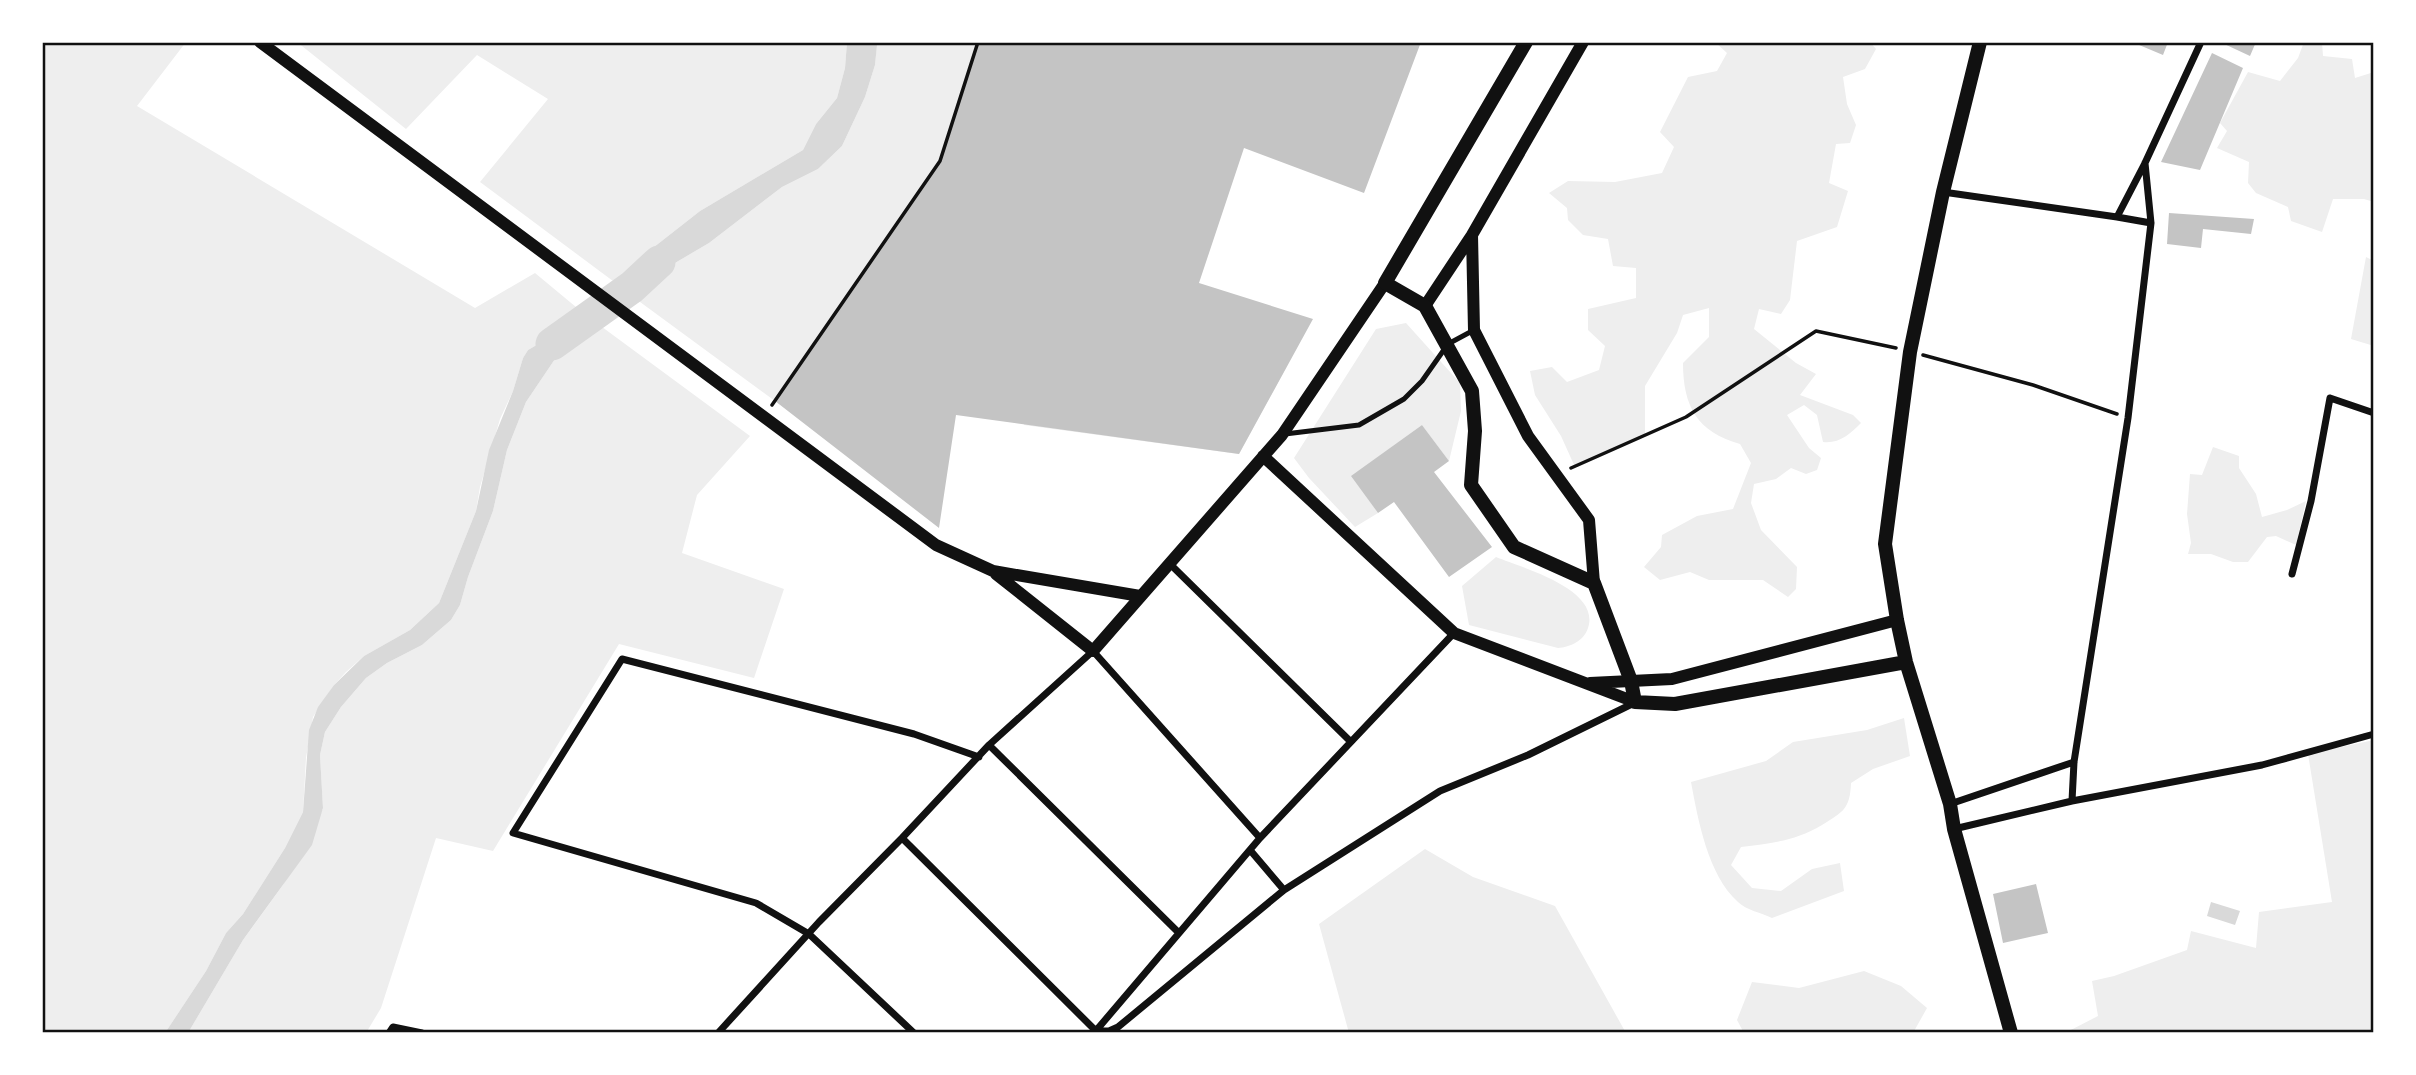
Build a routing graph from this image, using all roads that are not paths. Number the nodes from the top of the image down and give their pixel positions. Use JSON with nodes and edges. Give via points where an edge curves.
{"nodes":[{"id":1,"x":260,"y":42,"type":"edge"},
{"id":2,"x":1525,"y":42,"type":"edge"},
{"id":3,"x":1583,"y":42,"type":"edge"},
{"id":4,"x":1980,"y":42,"type":"edge"},
{"id":5,"x":2201,"y":42,"type":"edge"},
{"id":6,"x":2146,"y":163,"type":"junction"},
{"id":7,"x":1943,"y":192,"type":"junction"},
{"id":8,"x":2117,"y":216,"type":"junction"},
{"id":9,"x":2151,"y":223,"type":"junction"},
{"id":10,"x":1472,"y":235,"type":"junction"},
{"id":11,"x":1385,"y":283,"type":"junction"},
{"id":12,"x":1425,"y":306,"type":"junction"},
{"id":13,"x":1474,"y":330,"type":"junction"},
{"id":14,"x":1448,"y":344,"type":"junction"},
{"id":15,"x":2374,"y":413,"type":"edge"},
{"id":16,"x":1282,"y":435,"type":"junction"},
{"id":17,"x":1264,"y":456,"type":"junction"},
{"id":18,"x":1170,"y":564,"type":"junction"},
{"id":19,"x":993,"y":572,"type":"junction"},
{"id":20,"x":2292,"y":574,"type":"dead end"},
{"id":21,"x":1594,"y":583,"type":"junction"},
{"id":22,"x":1140,"y":596,"type":"junction"},
{"id":23,"x":1897,"y":620,"type":"junction"},
{"id":24,"x":1454,"y":633,"type":"junction"},
{"id":25,"x":1093,"y":651,"type":"junction"},
{"id":26,"x":1906,"y":662,"type":"junction"},
{"id":27,"x":1631,"y":681,"type":"junction"},
{"id":28,"x":1584,"y":683,"type":"junction"},
{"id":29,"x":1635,"y":702,"type":"junction"},
{"id":30,"x":2374,"y":734,"type":"edge"},
{"id":31,"x":1350,"y":741,"type":"junction"},
{"id":32,"x":989,"y":745,"type":"junction"},
{"id":33,"x":979,"y":757,"type":"junction"},
{"id":34,"x":2074,"y":762,"type":"junction"},
{"id":35,"x":2072,"y":802,"type":"junction"},
{"id":36,"x":1951,"y":804,"type":"junction"},
{"id":37,"x":1954,"y":828,"type":"junction"},
{"id":38,"x":902,"y":838,"type":"junction"},
{"id":39,"x":1260,"y":838,"type":"junction"},
{"id":40,"x":1250,"y":850,"type":"junction"},
{"id":41,"x":1284,"y":890,"type":"junction"},
{"id":42,"x":1179,"y":933,"type":"junction"},
{"id":43,"x":809,"y":934,"type":"junction"},
{"id":44,"x":722,"y":1032,"type":"edge"},
{"id":45,"x":1095,"y":1032,"type":"edge"},
{"id":46,"x":389,"y":1033,"type":"edge"},
{"id":47,"x":422,"y":1033,"type":"edge"},
{"id":48,"x":914,"y":1033,"type":"edge"},
{"id":49,"x":2011,"y":1033,"type":"edge"}],
"edges":[{"from":1,"to":19,"type":"street","via":[[936,545]]},
{"from":2,"to":11,"type":"main road"},
{"from":3,"to":10,"type":"street"},
{"from":4,"to":7,"type":"main road"},
{"from":5,"to":6,"type":"street"},
{"from":6,"to":8,"type":"street"},
{"from":6,"to":9,"type":"street"},
{"from":7,"to":8,"type":"street"},
{"from":7,"to":23,"type":"main road","via":[[1910,352],[1885,544]]},
{"from":8,"to":9,"type":"street"},
{"from":9,"to":34,"type":"street","via":[[2128,418]]},
{"from":10,"to":12,"type":"street"},
{"from":10,"to":13,"type":"street"},
{"from":11,"to":12,"type":"main road"},
{"from":11,"to":16,"type":"street"},
{"from":12,"to":14,"type":"main road"},
{"from":13,"to":14,"type":"lane"},
{"from":13,"to":21,"type":"street","via":[[1528,436],[1589,520]]},
{"from":14,"to":16,"type":"lane","via":[[1404,399],[1359,425]]},
{"from":14,"to":21,"type":"main road","via":[[1472,391],[1471,485],[1514,547]]},
{"from":15,"to":20,"type":"street","via":[[2330,398]]},
{"from":16,"to":17,"type":"street"},
{"from":17,"to":18,"type":"street"},
{"from":17,"to":24,"type":"street"},
{"from":18,"to":22,"type":"street"},
{"from":18,"to":31,"type":"street"},
{"from":19,"to":22,"type":"street"},
{"from":19,"to":25,"type":"street"},
{"from":21,"to":27,"type":"main road"},
{"from":22,"to":25,"type":"street"},
{"from":23,"to":26,"type":"main road"},
{"from":23,"to":27,"type":"street","via":[[1672,679]]},
{"from":24,"to":28,"type":"street"},
{"from":24,"to":31,"type":"street"},
{"from":25,"to":32,"type":"street"},
{"from":25,"to":39,"type":"street"},
{"from":26,"to":29,"type":"main road","via":[[1675,704]]},
{"from":26,"to":36,"type":"main road"},
{"from":27,"to":28,"type":"street"},
{"from":27,"to":29,"type":"main road"},
{"from":28,"to":29,"type":"street"},
{"from":29,"to":41,"type":"street","via":[[1528,755],[1440,791]]},
{"from":30,"to":35,"type":"street","via":[[2262,765]]},
{"from":31,"to":39,"type":"street"},
{"from":32,"to":33,"type":"street"},
{"from":32,"to":42,"type":"street"},
{"from":33,"to":38,"type":"street"},
{"from":33,"to":43,"type":"street","via":[[914,734],[622,659],[513,833],[756,903]]},
{"from":34,"to":35,"type":"street"},
{"from":34,"to":36,"type":"street"},
{"from":35,"to":37,"type":"street"},
{"from":36,"to":37,"type":"main road"},
{"from":37,"to":49,"type":"main road"},
{"from":38,"to":43,"type":"street"},
{"from":38,"to":45,"type":"street"},
{"from":39,"to":40,"type":"street"},
{"from":40,"to":41,"type":"street"},
{"from":40,"to":42,"type":"street"},
{"from":41,"to":45,"type":"street","via":[[1118,1027]]},
{"from":42,"to":45,"type":"street"},
{"from":43,"to":44,"type":"street"},
{"from":43,"to":48,"type":"street"},
{"from":46,"to":47,"type":"street","via":[[393,1027]]}]}
